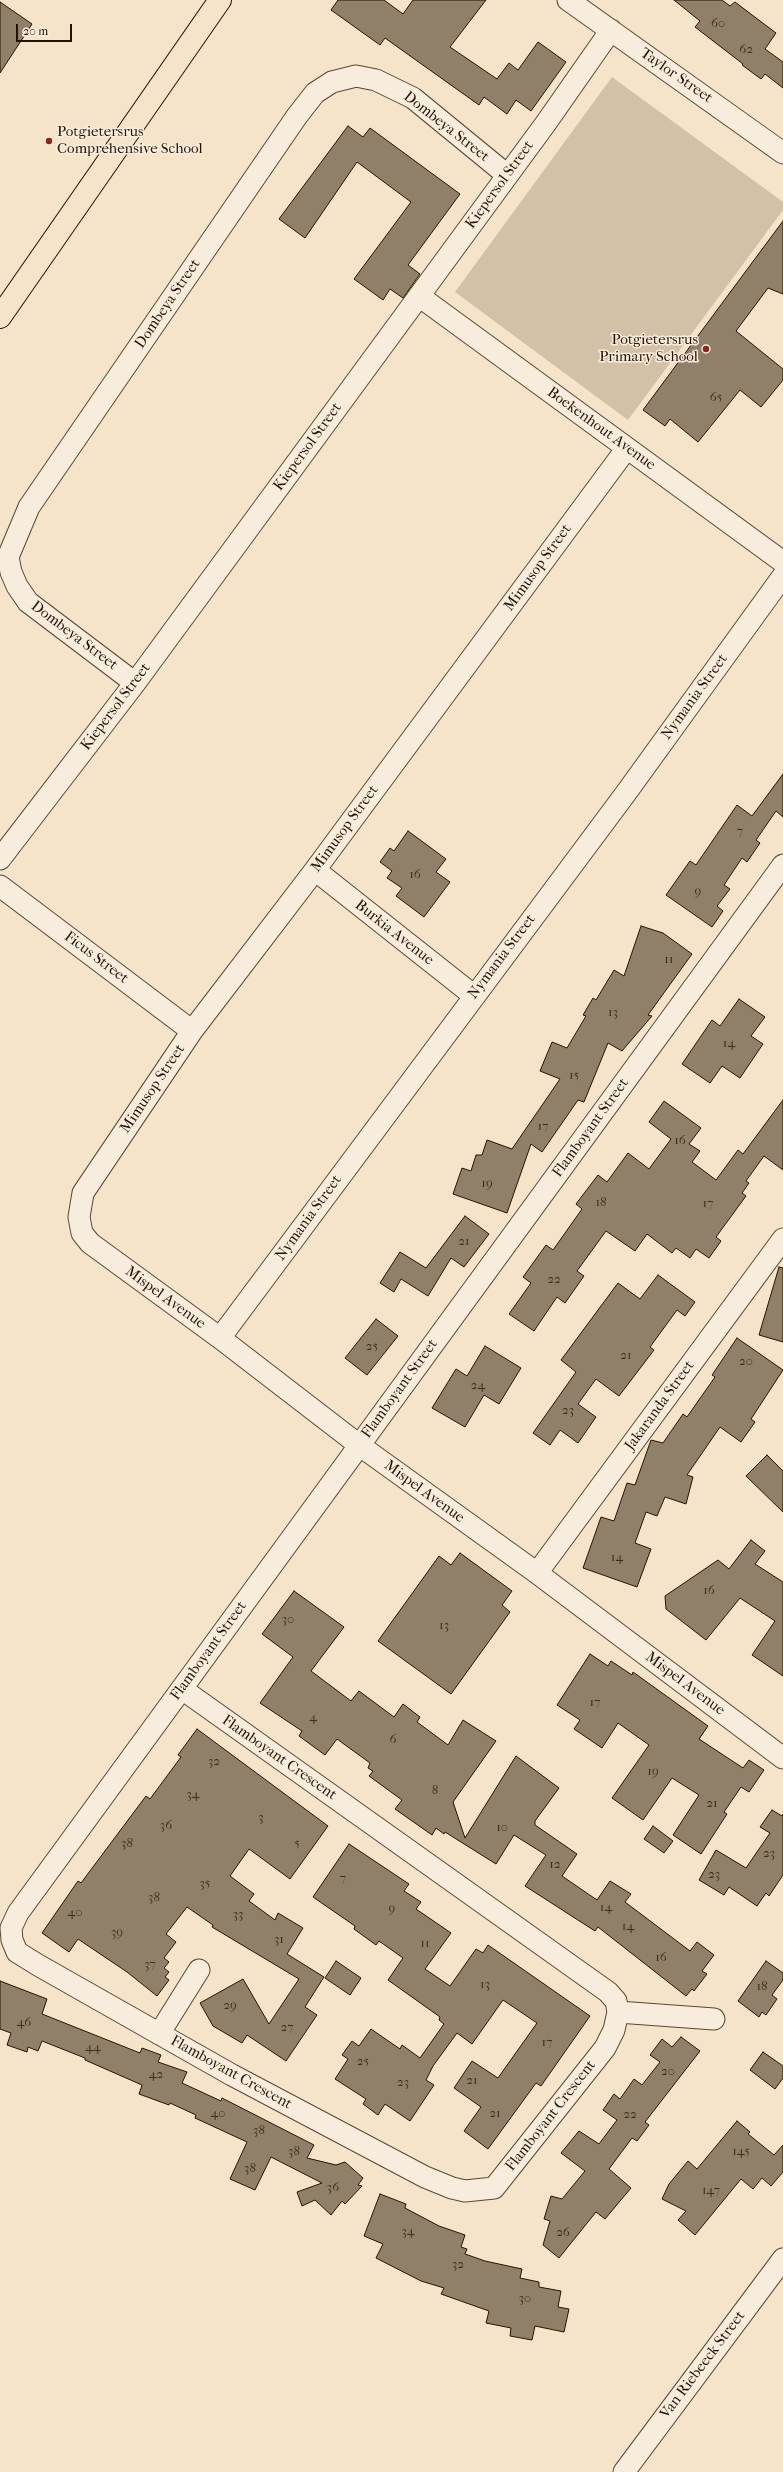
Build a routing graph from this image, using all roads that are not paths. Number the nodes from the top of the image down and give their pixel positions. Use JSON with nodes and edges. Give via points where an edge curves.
{"nodes":[{"id":1,"x":220,"y":0,"type":"edge"},
{"id":2,"x":568,"y":0,"type":"edge"},
{"id":3,"x":611,"y":30,"type":"junction"},
{"id":4,"x":783,"y":153,"type":"edge"},
{"id":5,"x":507,"y":175,"type":"junction"},
{"id":6,"x":419,"y":296,"type":"junction"},
{"id":7,"x":0,"y":317,"type":"edge"},
{"id":8,"x":626,"y":448,"type":"junction"},
{"id":9,"x":783,"y":562,"type":"edge"},
{"id":10,"x":783,"y":576,"type":"edge"},
{"id":11,"x":135,"y":683,"type":"junction"},
{"id":12,"x":0,"y":859,"type":"edge"},
{"id":13,"x":783,"y":865,"type":"edge"},
{"id":14,"x":315,"y":870,"type":"junction"},
{"id":15,"x":0,"y":886,"type":"edge"},
{"id":16,"x":473,"y":995,"type":"junction"},
{"id":17,"x":192,"y":1031,"type":"junction"},
{"id":18,"x":79,"y":1217,"type":"joint"},
{"id":19,"x":783,"y":1239,"type":"edge"},
{"id":20,"x":220,"y":1338,"type":"junction"},
{"id":21,"x":359,"y":1445,"type":"junction"},
{"id":22,"x":537,"y":1573,"type":"junction"},
{"id":23,"x":182,"y":1689,"type":"junction"},
{"id":24,"x":783,"y":1758,"type":"edge"},
{"id":25,"x":18,"y":1913,"type":"joint"},
{"id":26,"x":199,"y":1970,"type":"dead end"},
{"id":27,"x":618,"y":2012,"type":"junction"},
{"id":28,"x":714,"y":2018,"type":"dead end"},
{"id":29,"x":159,"y":2034,"type":"junction"},
{"id":30,"x":783,"y":2259,"type":"edge"},
{"id":31,"x":624,"y":2472,"type":"edge"}],
"edges":[{"from":1,"to":7,"type":"highway"},
{"from":2,"to":3,"type":"street","name":"Taylor Street"},
{"from":3,"to":4,"type":"street","name":"Taylor Street"},
{"from":3,"to":5,"type":"street","name":"Kiepersol Street"},
{"from":5,"to":6,"type":"street","name":"Kiepersol Street"},
{"from":5,"to":11,"type":"street","name":"Dombeya Street","via":[[413,98],[376,80],[356,76],[332,82],[315,93],[297,116],[28,507],[8,557],[16,586],[28,602]]},
{"from":6,"to":8,"type":"street","name":"Boekenhout Avenue"},
{"from":6,"to":11,"type":"street","name":"Kiepersol Street"},
{"from":8,"to":9,"type":"street","name":"Boekenhout Avenue"},
{"from":8,"to":14,"type":"street","name":"Mimusop Street"},
{"from":10,"to":16,"type":"street","name":"Nymania Street","via":[[626,793]]},
{"from":11,"to":12,"type":"street","name":"Kiepersol Street"},
{"from":13,"to":21,"type":"street","name":"Flamboyant Street"},
{"from":14,"to":16,"type":"street","name":"Burkia Avenue"},
{"from":14,"to":17,"type":"street","name":"Mimusop Street"},
{"from":15,"to":17,"type":"street","name":"Ficus Street"},
{"from":16,"to":20,"type":"street","name":"Nymania Street"},
{"from":17,"to":18,"type":"street","name":"Mimusop Street","via":[[83,1193]]},
{"from":18,"to":20,"type":"street","name":"Mispel Avenue","via":[[82,1233],[90,1243]]},
{"from":19,"to":22,"type":"street","name":"Jakaranda Street"},
{"from":20,"to":21,"type":"street","name":"Mispel Avenue"},
{"from":21,"to":22,"type":"street","name":"Mispel Avenue"},
{"from":21,"to":23,"type":"street","name":"Flamboyant Street"},
{"from":22,"to":24,"type":"street","name":"Mispel Avenue"},
{"from":23,"to":25,"type":"street","name":"Flamboyant Street"},
{"from":23,"to":27,"type":"street","name":"Flamboyant Crescent","via":[[608,1992],[616,2001]]},
{"from":25,"to":29,"type":"street","name":"Flamboyant Crescent","via":[[11,1928],[17,1952]]},
{"from":26,"to":29,"type":"street"},
{"from":27,"to":28,"type":"street"},
{"from":27,"to":29,"type":"street","name":"Flamboyant Crescent","via":[[614,2030],[605,2048],[494,2188],[480,2191],[452,2188],[425,2177]]},
{"from":30,"to":31,"type":"street","name":"Van Riebeeck Street"}]}
